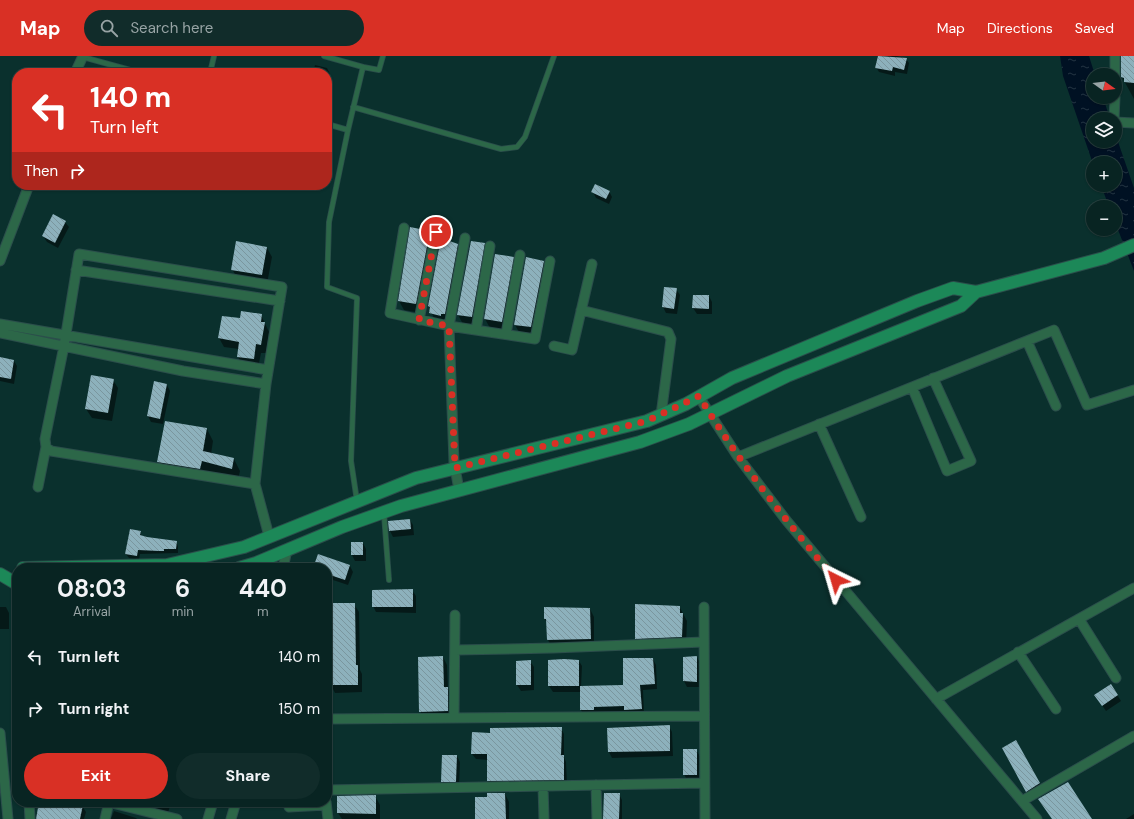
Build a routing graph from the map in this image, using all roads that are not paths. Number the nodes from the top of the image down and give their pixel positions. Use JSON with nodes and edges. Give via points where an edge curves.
{"nodes":[{"id":1,"x":83,"y":56,"type":"edge"},
{"id":2,"x":214,"y":56,"type":"edge"},
{"id":3,"x":324,"y":56,"type":"edge"},
{"id":4,"x":383,"y":56,"type":"edge"},
{"id":5,"x":554,"y":56,"type":"edge"},
{"id":6,"x":1115,"y":56,"type":"edge"},
{"id":7,"x":363,"y":67,"type":"junction"},
{"id":8,"x":78,"y":68,"type":"edge"},
{"id":9,"x":124,"y":68,"type":"edge"},
{"id":10,"x":211,"y":68,"type":"edge"},
{"id":11,"x":1115,"y":68,"type":"edge"},
{"id":12,"x":353,"y":107,"type":"junction"},
{"id":13,"x":1122,"y":121,"type":"edge"},
{"id":14,"x":1134,"y":123,"type":"edge"},
{"id":15,"x":332,"y":125,"type":"edge"},
{"id":16,"x":348,"y":130,"type":"junction"},
{"id":17,"x":27,"y":190,"type":"edge"},
{"id":18,"x":404,"y":228,"type":"dead end"},
{"id":19,"x":436,"y":232,"type":"dead end"},
{"id":20,"x":465,"y":238,"type":"dead end"},
{"id":21,"x":1134,"y":245,"type":"edge"},
{"id":22,"x":490,"y":246,"type":"dead end"},
{"id":23,"x":520,"y":255,"type":"dead end"},
{"id":24,"x":0,"y":261,"type":"edge"},
{"id":25,"x":550,"y":261,"type":"dead end"},
{"id":26,"x":592,"y":264,"type":"dead end"},
{"id":27,"x":76,"y":270,"type":"junction"},
{"id":28,"x":976,"y":292,"type":"junction"},
{"id":29,"x":280,"y":301,"type":"junction"},
{"id":30,"x":581,"y":310,"type":"junction"},
{"id":31,"x":419,"y":320,"type":"junction"},
{"id":32,"x":0,"y":324,"type":"edge"},
{"id":33,"x":449,"y":326,"type":"junction"},
{"id":34,"x":476,"y":330,"type":"junction"},
{"id":35,"x":0,"y":334,"type":"edge"},
{"id":36,"x":506,"y":334,"type":"junction"},
{"id":37,"x":66,"y":335,"type":"junction"},
{"id":38,"x":1027,"y":341,"type":"junction"},
{"id":39,"x":64,"y":346,"type":"junction"},
{"id":40,"x":554,"y":346,"type":"dead end"},
{"id":41,"x":268,"y":370,"type":"junction"},
{"id":42,"x":933,"y":378,"type":"junction"},
{"id":43,"x":266,"y":384,"type":"junction"},
{"id":44,"x":912,"y":387,"type":"junction"},
{"id":45,"x":1134,"y":390,"type":"edge"},
{"id":46,"x":699,"y":396,"type":"junction"},
{"id":47,"x":1056,"y":406,"type":"dead end"},
{"id":48,"x":710,"y":414,"type":"junction"},
{"id":49,"x":661,"y":415,"type":"junction"},
{"id":50,"x":819,"y":424,"type":"junction"},
{"id":51,"x":46,"y":447,"type":"junction"},
{"id":52,"x":738,"y":457,"type":"junction"},
{"id":53,"x":455,"y":468,"type":"junction"},
{"id":54,"x":255,"y":484,"type":"junction"},
{"id":55,"x":38,"y":487,"type":"dead end"},
{"id":56,"x":459,"y":490,"type":"junction"},
{"id":57,"x":356,"y":501,"type":"junction"},
{"id":58,"x":384,"y":512,"type":"junction"},
{"id":59,"x":861,"y":517,"type":"dead end"},
{"id":60,"x":269,"y":536,"type":"junction"},
{"id":61,"x":287,"y":550,"type":"junction"},
{"id":62,"x":176,"y":563,"type":"edge"},
{"id":63,"x":252,"y":563,"type":"edge"},
{"id":64,"x":285,"y":563,"type":"edge"},
{"id":65,"x":12,"y":571,"type":"edge"},
{"id":66,"x":1,"y":574,"type":"edge"},
{"id":67,"x":389,"y":580,"type":"dead end"},
{"id":68,"x":12,"y":581,"type":"edge"},
{"id":69,"x":1134,"y":588,"type":"edge"},
{"id":70,"x":704,"y":607,"type":"dead end"},
{"id":71,"x":455,"y":615,"type":"dead end"},
{"id":72,"x":1079,"y":618,"type":"junction"},
{"id":73,"x":704,"y":642,"type":"junction"},
{"id":74,"x":455,"y":650,"type":"junction"},
{"id":75,"x":1018,"y":652,"type":"junction"},
{"id":76,"x":1116,"y":678,"type":"dead end"},
{"id":77,"x":936,"y":699,"type":"junction"},
{"id":78,"x":1056,"y":709,"type":"dead end"},
{"id":79,"x":703,"y":716,"type":"junction"},
{"id":80,"x":454,"y":718,"type":"junction"},
{"id":81,"x":332,"y":720,"type":"edge"},
{"id":82,"x":0,"y":733,"type":"edge"},
{"id":83,"x":1134,"y":736,"type":"edge"},
{"id":84,"x":3,"y":777,"type":"edge"},
{"id":85,"x":703,"y":783,"type":"junction"},
{"id":86,"x":596,"y":785,"type":"junction"},
{"id":87,"x":543,"y":786,"type":"junction"},
{"id":88,"x":332,"y":790,"type":"edge"},
{"id":89,"x":1022,"y":801,"type":"junction"},
{"id":90,"x":30,"y":807,"type":"edge"},
{"id":91,"x":107,"y":807,"type":"edge"},
{"id":92,"x":121,"y":807,"type":"edge"},
{"id":93,"x":212,"y":807,"type":"edge"},
{"id":94,"x":235,"y":807,"type":"edge"},
{"id":95,"x":289,"y":807,"type":"edge"},
{"id":96,"x":298,"y":807,"type":"edge"},
{"id":97,"x":326,"y":807,"type":"edge"},
{"id":98,"x":142,"y":815,"type":"edge"},
{"id":99,"x":8,"y":819,"type":"edge"},
{"id":100,"x":30,"y":819,"type":"edge"},
{"id":101,"x":105,"y":819,"type":"edge"},
{"id":102,"x":177,"y":819,"type":"edge"},
{"id":103,"x":208,"y":819,"type":"edge"},
{"id":104,"x":231,"y":819,"type":"edge"},
{"id":105,"x":328,"y":819,"type":"edge"},
{"id":106,"x":544,"y":819,"type":"edge"},
{"id":107,"x":597,"y":819,"type":"edge"},
{"id":108,"x":705,"y":819,"type":"edge"},
{"id":109,"x":1037,"y":819,"type":"edge"}],
"edges":[{"from":1,"to":8,"type":"street"},
{"from":1,"to":9,"type":"lane"},
{"from":2,"to":10,"type":"lane"},
{"from":3,"to":7,"type":"lane"},
{"from":4,"to":7,"type":"lane","via":[[379,70]]},
{"from":5,"to":12,"type":"lane","via":[[525,137],[517,147],[501,149]]},
{"from":6,"to":11,"type":"street"},
{"from":7,"to":12,"type":"lane"},
{"from":12,"to":16,"type":"lane"},
{"from":13,"to":14,"type":"street"},
{"from":15,"to":16,"type":"lane"},
{"from":16,"to":57,"type":"lane","via":[[330,222],[327,287],[357,298],[351,461]]},
{"from":17,"to":24,"type":"street"},
{"from":18,"to":31,"type":"street","via":[[390,313]]},
{"from":19,"to":31,"type":"street"},
{"from":20,"to":33,"type":"street"},
{"from":21,"to":28,"type":"street","via":[[1104,258]]},
{"from":22,"to":34,"type":"street"},
{"from":23,"to":36,"type":"street"},
{"from":25,"to":36,"type":"street","via":[[535,340]]},
{"from":26,"to":30,"type":"street"},
{"from":27,"to":29,"type":"street"},
{"from":27,"to":29,"type":"street","via":[[79,254],[282,287]]},
{"from":27,"to":37,"type":"street"},
{"from":28,"to":46,"type":"street","via":[[953,288],[918,301],[732,378]]},
{"from":28,"to":48,"type":"street","via":[[961,306],[787,376]]},
{"from":29,"to":41,"type":"street"},
{"from":30,"to":40,"type":"street","via":[[572,350]]},
{"from":30,"to":49,"type":"street","via":[[668,332],[671,339]]},
{"from":31,"to":33,"type":"street"},
{"from":32,"to":37,"type":"street"},
{"from":33,"to":34,"type":"street"},
{"from":33,"to":53,"type":"street"},
{"from":34,"to":36,"type":"street"},
{"from":35,"to":39,"type":"street"},
{"from":37,"to":39,"type":"street"},
{"from":37,"to":41,"type":"street"},
{"from":38,"to":42,"type":"street"},
{"from":38,"to":45,"type":"street","via":[[1054,330],[1087,405]]},
{"from":38,"to":47,"type":"street"},
{"from":39,"to":43,"type":"street"},
{"from":39,"to":51,"type":"street","via":[[44,439]]},
{"from":41,"to":43,"type":"street"},
{"from":42,"to":44,"type":"street"},
{"from":42,"to":44,"type":"street","via":[[971,461],[947,471]]},
{"from":43,"to":54,"type":"street"},
{"from":44,"to":50,"type":"street"},
{"from":46,"to":48,"type":"street"},
{"from":46,"to":49,"type":"street"},
{"from":48,"to":52,"type":"street"},
{"from":48,"to":56,"type":"street","via":[[640,442]]},
{"from":49,"to":53,"type":"street","via":[[647,421]]},
{"from":50,"to":52,"type":"street"},
{"from":50,"to":59,"type":"street"},
{"from":51,"to":54,"type":"street","via":[[51,451]]},
{"from":51,"to":55,"type":"street"},
{"from":52,"to":77,"type":"street","via":[[786,520]]},
{"from":53,"to":56,"type":"street"},
{"from":53,"to":57,"type":"street","via":[[416,478]]},
{"from":54,"to":60,"type":"street"},
{"from":56,"to":58,"type":"street"},
{"from":57,"to":60,"type":"street"},
{"from":58,"to":61,"type":"street"},
{"from":58,"to":67,"type":"lane"},
{"from":60,"to":62,"type":"street","via":[[244,547]]},
{"from":61,"to":63,"type":"street"},
{"from":61,"to":64,"type":"street"},
{"from":65,"to":66,"type":"street"},
{"from":66,"to":68,"type":"street"},
{"from":69,"to":72,"type":"street"},
{"from":70,"to":73,"type":"street"},
{"from":71,"to":74,"type":"street"},
{"from":72,"to":75,"type":"street"},
{"from":72,"to":76,"type":"street"},
{"from":73,"to":74,"type":"street"},
{"from":73,"to":79,"type":"street"},
{"from":74,"to":80,"type":"street"},
{"from":75,"to":77,"type":"street"},
{"from":75,"to":78,"type":"street"},
{"from":77,"to":89,"type":"street"},
{"from":79,"to":80,"type":"street"},
{"from":79,"to":85,"type":"street"},
{"from":80,"to":81,"type":"street"},
{"from":82,"to":84,"type":"street"},
{"from":83,"to":89,"type":"street"},
{"from":84,"to":99,"type":"street"},
{"from":85,"to":86,"type":"street"},
{"from":85,"to":108,"type":"street"},
{"from":86,"to":87,"type":"street"},
{"from":86,"to":107,"type":"street"},
{"from":87,"to":88,"type":"street"},
{"from":87,"to":106,"type":"street"},
{"from":89,"to":109,"type":"street"},
{"from":90,"to":100,"type":"street"},
{"from":91,"to":101,"type":"street"},
{"from":92,"to":98,"type":"street"},
{"from":93,"to":103,"type":"street"},
{"from":94,"to":104,"type":"street"},
{"from":95,"to":96,"type":"street"},
{"from":97,"to":105,"type":"street"},
{"from":98,"to":102,"type":"street"}]}
